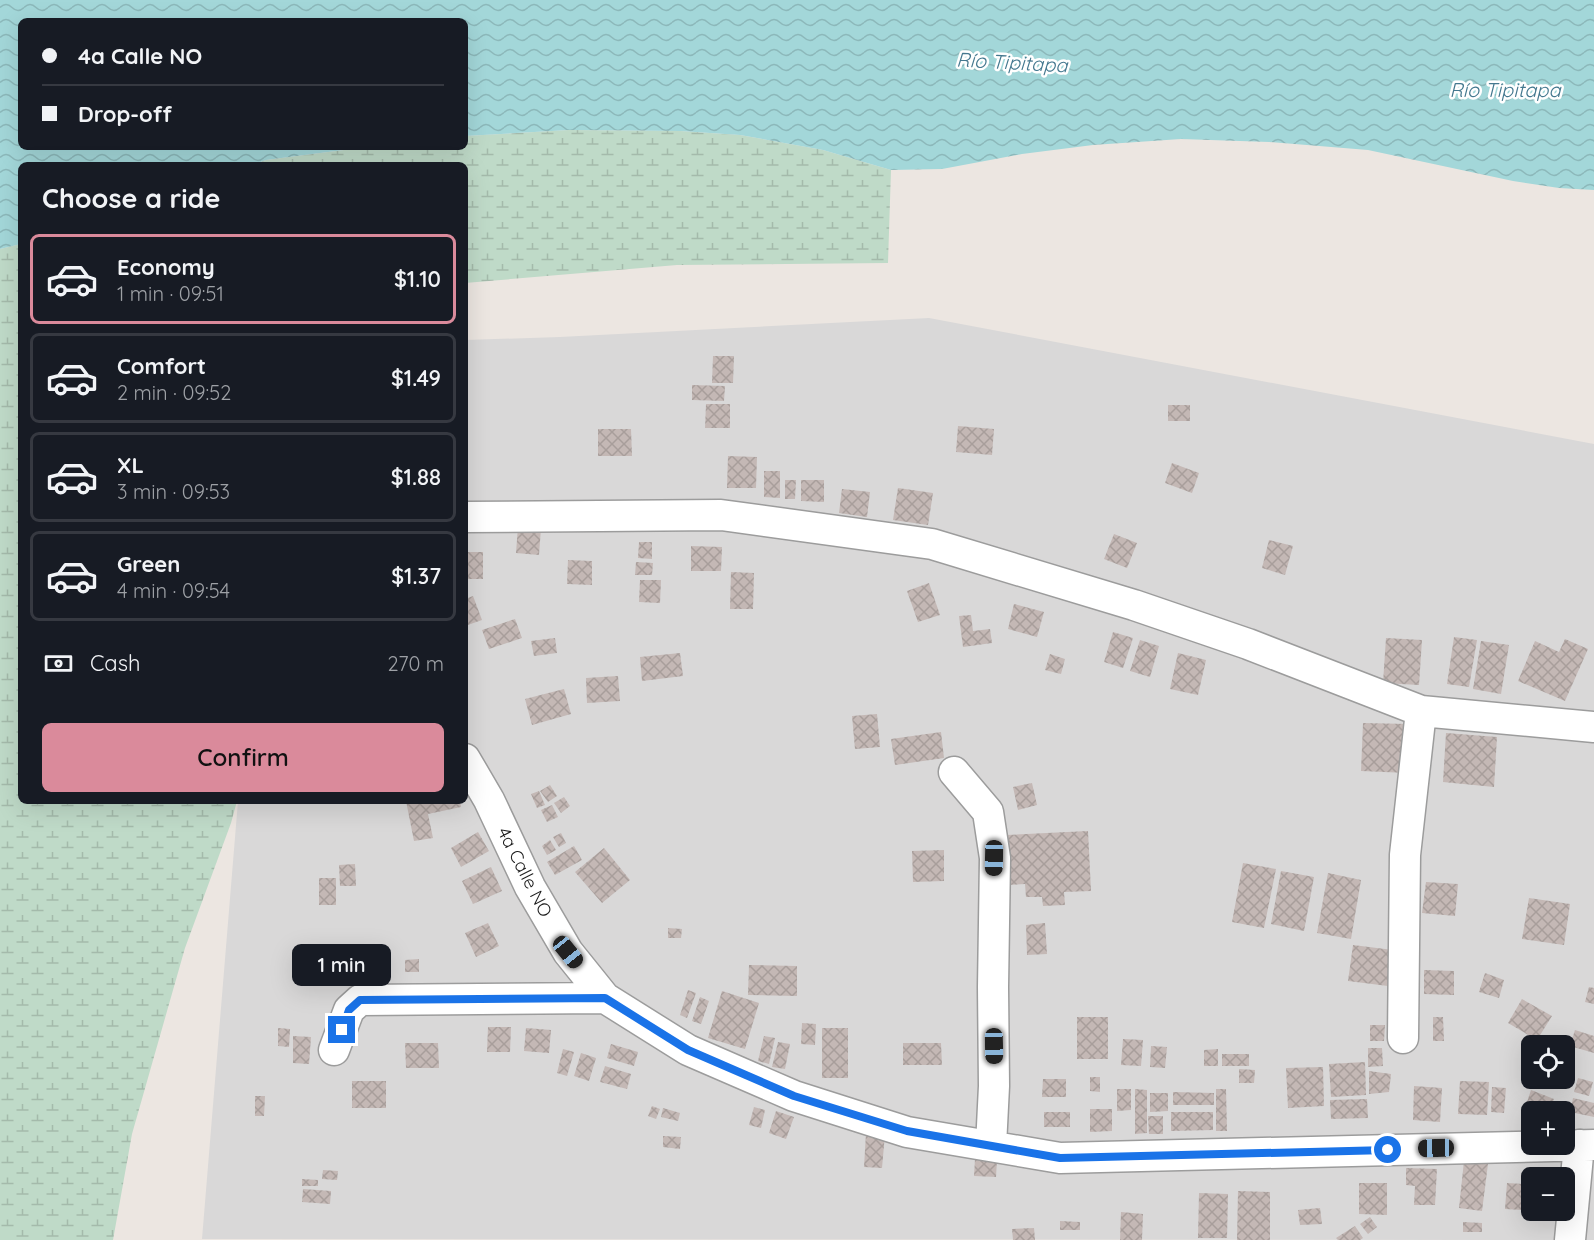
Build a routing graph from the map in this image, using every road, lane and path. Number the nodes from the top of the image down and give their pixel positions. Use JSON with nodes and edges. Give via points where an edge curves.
{"nodes":[{"id":1,"x":468,"y":517,"type":"edge"},
{"id":2,"x":1420,"y":711,"type":"junction"},
{"id":3,"x":1594,"y":727,"type":"edge"},
{"id":4,"x":468,"y":764,"type":"edge"},
{"id":5,"x":954,"y":772,"type":"dead end"},
{"id":6,"x":605,"y":998,"type":"junction"},
{"id":7,"x":1403,"y":1038,"type":"dead end"},
{"id":8,"x":334,"y":1050,"type":"dead end"},
{"id":9,"x":1587,"y":1145,"type":"edge"},
{"id":10,"x":991,"y":1146,"type":"junction"},
{"id":11,"x":1570,"y":1240,"type":"edge"}],
"edges":[{"from":1,"to":2,"type":"street","via":[[721,515],[932,544],[1238,640]]},
{"from":2,"to":3,"type":"street"},
{"from":2,"to":7,"type":"street","via":[[1405,855]]},
{"from":4,"to":6,"type":"street","name":"4a Calle NO","via":[[530,887],[568,952]]},
{"from":5,"to":10,"type":"street","via":[[988,812],[994,858]]},
{"from":6,"to":8,"type":"street","via":[[360,1000],[349,1010]]},
{"from":6,"to":10,"type":"street","name":"4a Calle NO","via":[[688,1050],[794,1096],[907,1131]]},
{"from":9,"to":10,"type":"street","name":"4a Calle NO","via":[[1060,1158]]},
{"from":9,"to":11,"type":"street"}]}
